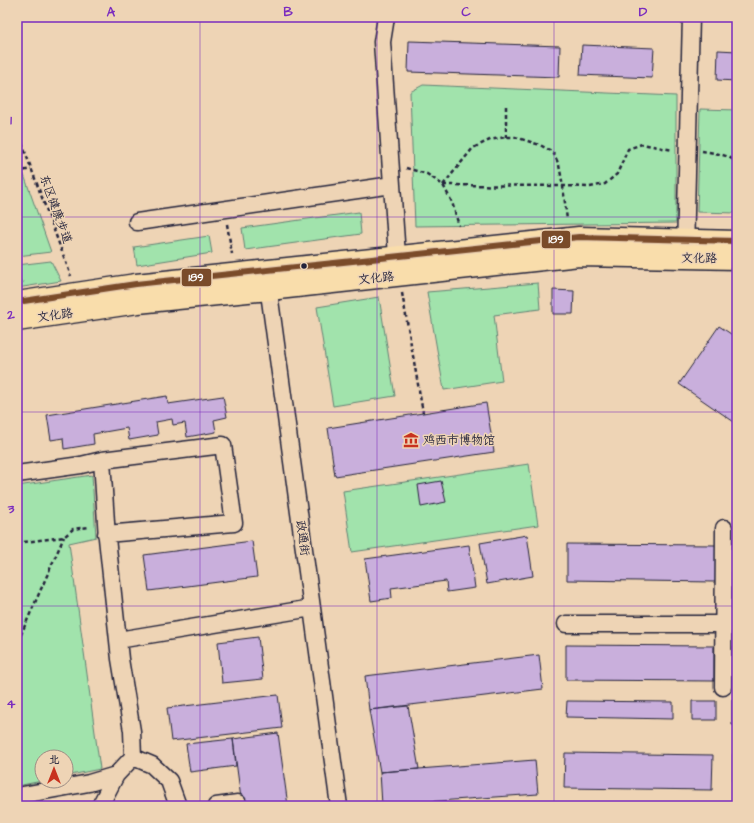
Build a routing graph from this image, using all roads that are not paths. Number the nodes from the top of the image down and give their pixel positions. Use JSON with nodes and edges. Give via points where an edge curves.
{"nodes":[{"id":1,"x":386,"y":17,"type":"edge"},
{"id":2,"x":691,"y":17,"type":"edge"},
{"id":3,"x":392,"y":185,"type":"junction"},
{"id":4,"x":137,"y":222,"type":"dead end"},
{"id":5,"x":737,"y":241,"type":"edge"},
{"id":6,"x":685,"y":249,"type":"junction"},
{"id":7,"x":397,"y":256,"type":"junction"},
{"id":8,"x":737,"y":259,"type":"edge"},
{"id":9,"x":268,"y":280,"type":"junction"},
{"id":10,"x":17,"y":302,"type":"edge"},
{"id":11,"x":17,"y":321,"type":"edge"},
{"id":12,"x":102,"y":460,"type":"junction"},
{"id":13,"x":17,"y":474,"type":"edge"},
{"id":14,"x":724,"y":528,"type":"dead end"},
{"id":15,"x":106,"y":534,"type":"junction"},
{"id":16,"x":312,"y":608,"type":"junction"},
{"id":17,"x":566,"y":624,"type":"dead end"},
{"id":18,"x":730,"y":624,"type":"edge"},
{"id":19,"x":118,"y":640,"type":"junction"},
{"id":20,"x":723,"y":687,"type":"dead end"},
{"id":21,"x":132,"y":757,"type":"junction"},
{"id":22,"x":116,"y":775,"type":"junction"},
{"id":23,"x":17,"y":796,"type":"edge"},
{"id":24,"x":238,"y":803,"type":"dead end"},
{"id":25,"x":101,"y":806,"type":"edge"},
{"id":26,"x":178,"y":806,"type":"edge"},
{"id":27,"x":216,"y":806,"type":"edge"},
{"id":28,"x":339,"y":806,"type":"edge"}],
"edges":[{"from":1,"to":3,"type":"street","via":[[382,42]]},
{"from":2,"to":6,"type":"street"},
{"from":3,"to":4,"type":"street"},
{"from":3,"to":7,"type":"street"},
{"from":5,"to":6,"type":"main road","name":"文化路"},
{"from":6,"to":7,"type":"main road","name":"文化路","via":[[579,237]]},
{"from":6,"to":8,"type":"main road","name":"文化路"},
{"from":6,"to":9,"type":"main road","name":"文化路"},
{"from":7,"to":9,"type":"main road","name":"文化路"},
{"from":9,"to":10,"type":"main road","name":"文化路","via":[[136,284]]},
{"from":9,"to":11,"type":"main road","name":"文化路"},
{"from":9,"to":16,"type":"street","name":"政通街"},
{"from":12,"to":13,"type":"street"},
{"from":12,"to":15,"type":"street"},
{"from":12,"to":15,"type":"street","via":[[223,445],[234,523]]},
{"from":14,"to":18,"type":"street"},
{"from":15,"to":19,"type":"street"},
{"from":16,"to":19,"type":"street"},
{"from":16,"to":28,"type":"street","name":"政通街"},
{"from":17,"to":18,"type":"street"},
{"from":18,"to":20,"type":"street"},
{"from":19,"to":21,"type":"street","via":[[132,731]]},
{"from":21,"to":22,"type":"street"},
{"from":21,"to":26,"type":"street","via":[[152,765],[169,781]]},
{"from":22,"to":23,"type":"street"},
{"from":22,"to":25,"type":"street"},
{"from":24,"to":27,"type":"street"}]}
